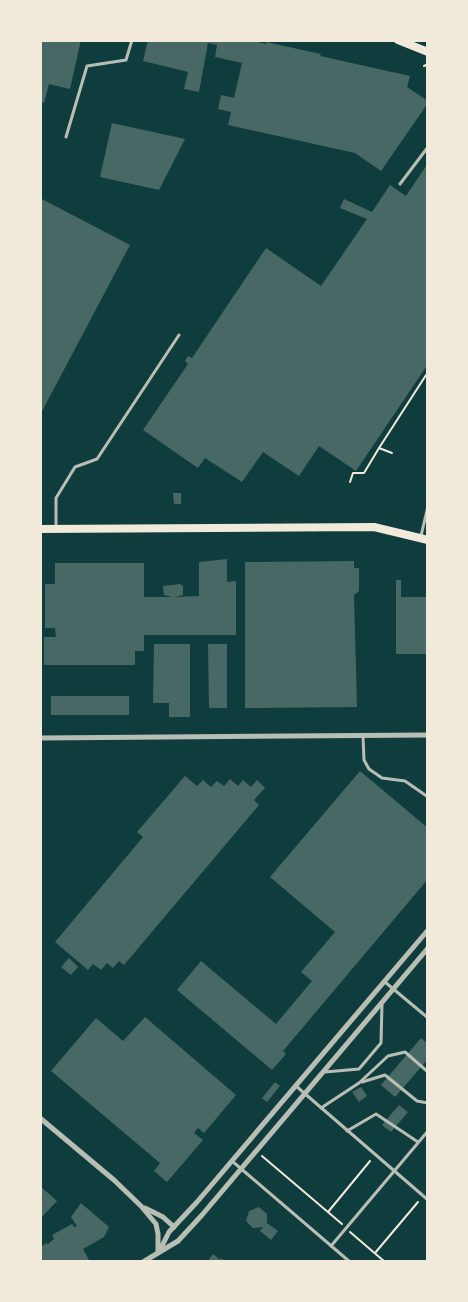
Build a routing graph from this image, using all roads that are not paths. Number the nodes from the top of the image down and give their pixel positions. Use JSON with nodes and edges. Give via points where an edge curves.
{"nodes":[{"id":1,"x":132,"y":40,"type":"edge"},
{"id":2,"x":398,"y":40,"type":"edge"},
{"id":3,"x":428,"y":52,"type":"edge"},
{"id":4,"x":66,"y":137,"type":"dead end"},
{"id":5,"x":428,"y":147,"type":"edge"},
{"id":6,"x":400,"y":184,"type":"dead end"},
{"id":7,"x":180,"y":334,"type":"dead end"},
{"id":8,"x":428,"y":506,"type":"edge"},
{"id":9,"x":40,"y":529,"type":"edge"},
{"id":10,"x":56,"y":529,"type":"junction"},
{"id":11,"x":424,"y":539,"type":"edge"},
{"id":12,"x":428,"y":735,"type":"edge"},
{"id":13,"x":363,"y":736,"type":"junction"},
{"id":14,"x":40,"y":738,"type":"edge"},
{"id":15,"x":428,"y":797,"type":"edge"},
{"id":16,"x":428,"y":930,"type":"edge"},
{"id":17,"x":428,"y":948,"type":"edge"},
{"id":18,"x":384,"y":981,"type":"junction"},
{"id":19,"x":393,"y":989,"type":"junction"},
{"id":20,"x":382,"y":1002,"type":"junction"},
{"id":21,"x":428,"y":1018,"type":"edge"},
{"id":22,"x":323,"y":1072,"type":"junction"},
{"id":23,"x":428,"y":1072,"type":"edge"},
{"id":24,"x":359,"y":1083,"type":"junction"},
{"id":25,"x":296,"y":1086,"type":"junction"},
{"id":26,"x":304,"y":1093,"type":"junction"},
{"id":27,"x":428,"y":1103,"type":"edge"},
{"id":28,"x":321,"y":1108,"type":"junction"},
{"id":29,"x":40,"y":1118,"type":"edge"},
{"id":30,"x":347,"y":1131,"type":"junction"},
{"id":31,"x":428,"y":1131,"type":"edge"},
{"id":32,"x":418,"y":1142,"type":"junction"},
{"id":33,"x":232,"y":1161,"type":"junction"},
{"id":34,"x":241,"y":1169,"type":"junction"},
{"id":35,"x":394,"y":1171,"type":"junction"},
{"id":36,"x":428,"y":1200,"type":"edge"},
{"id":37,"x":141,"y":1206,"type":"junction"},
{"id":38,"x":174,"y":1227,"type":"junction"},
{"id":39,"x":332,"y":1246,"type":"junction"},
{"id":40,"x":158,"y":1253,"type":"junction"},
{"id":41,"x":143,"y":1262,"type":"edge"},
{"id":42,"x":350,"y":1262,"type":"edge"}],
"edges":[{"from":1,"to":4,"type":"lane","via":[[126,60],[87,66]]},
{"from":2,"to":3,"type":"main road"},
{"from":5,"to":6,"type":"lane"},
{"from":7,"to":10,"type":"lane","via":[[97,459],[75,467],[56,498]]},
{"from":8,"to":11,"type":"lane","via":[[423,521]]},
{"from":9,"to":10,"type":"main road"},
{"from":10,"to":11,"type":"main road","via":[[374,527]]},
{"from":12,"to":13,"type":"street"},
{"from":13,"to":14,"type":"street"},
{"from":13,"to":15,"type":"lane","via":[[364,760],[369,769],[382,778],[405,781]]},
{"from":16,"to":18,"type":"street"},
{"from":17,"to":19,"type":"street"},
{"from":18,"to":19,"type":"lane"},
{"from":18,"to":25,"type":"street"},
{"from":19,"to":20,"type":"street"},
{"from":19,"to":21,"type":"lane"},
{"from":20,"to":22,"type":"street"},
{"from":20,"to":22,"type":"lane","via":[[381,1043],[359,1069]]},
{"from":22,"to":26,"type":"street"},
{"from":23,"to":24,"type":"lane","via":[[405,1052],[388,1056]]},
{"from":24,"to":27,"type":"lane","via":[[385,1075],[417,1101]]},
{"from":24,"to":28,"type":"lane"},
{"from":25,"to":26,"type":"lane"},
{"from":25,"to":33,"type":"street"},
{"from":26,"to":28,"type":"lane"},
{"from":26,"to":34,"type":"street"},
{"from":28,"to":30,"type":"lane"},
{"from":29,"to":37,"type":"street"},
{"from":30,"to":32,"type":"lane","via":[[376,1114]]},
{"from":30,"to":35,"type":"lane"},
{"from":31,"to":32,"type":"lane"},
{"from":32,"to":35,"type":"lane"},
{"from":33,"to":34,"type":"lane"},
{"from":33,"to":38,"type":"street"},
{"from":34,"to":39,"type":"lane"},
{"from":34,"to":40,"type":"street","via":[[178,1241]]},
{"from":35,"to":36,"type":"lane"},
{"from":35,"to":39,"type":"lane"},
{"from":37,"to":38,"type":"street"},
{"from":37,"to":40,"type":"street","via":[[156,1224]]},
{"from":38,"to":40,"type":"street"},
{"from":39,"to":42,"type":"lane"},
{"from":40,"to":41,"type":"street"}]}
